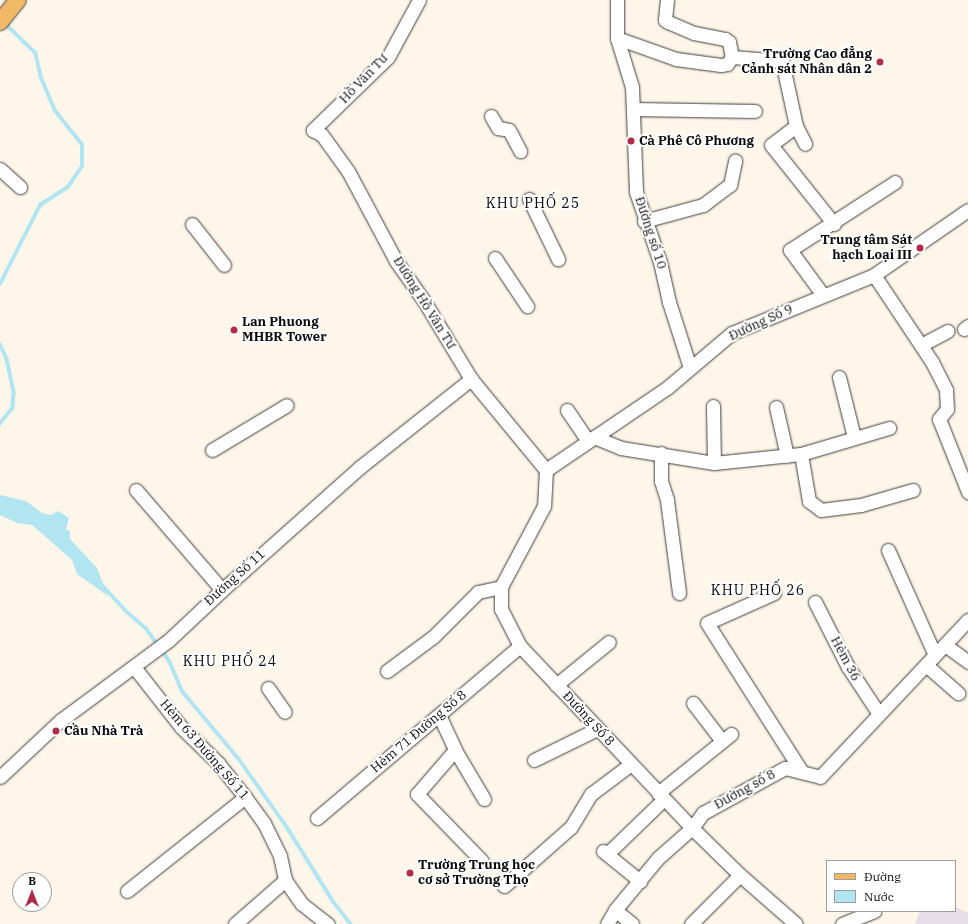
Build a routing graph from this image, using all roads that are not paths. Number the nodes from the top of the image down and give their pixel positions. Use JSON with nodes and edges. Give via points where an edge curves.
{"nodes":[{"id":1,"x":18,"y":0,"type":"edge"},
{"id":2,"x":419,"y":0,"type":"edge"},
{"id":3,"x":617,"y":0,"type":"edge"},
{"id":4,"x":667,"y":0,"type":"edge"},
{"id":5,"x":3,"y":18,"type":"edge"},
{"id":6,"x":617,"y":38,"type":"junction"},
{"id":7,"x":732,"y":57,"type":"junction"},
{"id":8,"x":633,"y":109,"type":"junction"},
{"id":9,"x":755,"y":111,"type":"dead end"},
{"id":10,"x":490,"y":116,"type":"dead end"},
{"id":11,"x":796,"y":126,"type":"junction"},
{"id":12,"x":313,"y":130,"type":"joint"},
{"id":13,"x":805,"y":144,"type":"dead end"},
{"id":14,"x":520,"y":151,"type":"dead end"},
{"id":15,"x":735,"y":161,"type":"dead end"},
{"id":16,"x":0,"y":169,"type":"edge"},
{"id":17,"x":895,"y":182,"type":"dead end"},
{"id":18,"x":20,"y":187,"type":"dead end"},
{"id":19,"x":528,"y":199,"type":"dead end"},
{"id":20,"x":968,"y":210,"type":"edge"},
{"id":21,"x":644,"y":222,"type":"junction"},
{"id":22,"x":192,"y":224,"type":"dead end"},
{"id":23,"x":834,"y":224,"type":"junction"},
{"id":24,"x":495,"y":258,"type":"dead end"},
{"id":25,"x":558,"y":259,"type":"dead end"},
{"id":26,"x":224,"y":265,"type":"dead end"},
{"id":27,"x":874,"y":274,"type":"junction"},
{"id":28,"x":823,"y":296,"type":"junction"},
{"id":29,"x":527,"y":306,"type":"dead end"},
{"id":30,"x":947,"y":331,"type":"dead end"},
{"id":31,"x":922,"y":345,"type":"junction"},
{"id":32,"x":690,"y":368,"type":"junction"},
{"id":33,"x":839,"y":377,"type":"dead end"},
{"id":34,"x":471,"y":379,"type":"junction"},
{"id":35,"x":287,"y":405,"type":"dead end"},
{"id":36,"x":713,"y":406,"type":"dead end"},
{"id":37,"x":776,"y":407,"type":"dead end"},
{"id":38,"x":566,"y":410,"type":"dead end"},
{"id":39,"x":889,"y":428,"type":"dead end"},
{"id":40,"x":854,"y":437,"type":"junction"},
{"id":41,"x":591,"y":439,"type":"junction"},
{"id":42,"x":212,"y":450,"type":"dead end"},
{"id":43,"x":661,"y":453,"type":"junction"},
{"id":44,"x":801,"y":454,"type":"junction"},
{"id":45,"x":786,"y":456,"type":"junction"},
{"id":46,"x":714,"y":463,"type":"junction"},
{"id":47,"x":546,"y":470,"type":"junction"},
{"id":48,"x":136,"y":490,"type":"dead end"},
{"id":49,"x":913,"y":490,"type":"dead end"},
{"id":50,"x":968,"y":492,"type":"edge"},
{"id":51,"x":888,"y":550,"type":"dead end"},
{"id":52,"x":501,"y":588,"type":"junction"},
{"id":53,"x":222,"y":590,"type":"junction"},
{"id":54,"x":679,"y":594,"type":"dead end"},
{"id":55,"x":774,"y":594,"type":"dead end"},
{"id":56,"x":815,"y":602,"type":"dead end"},
{"id":57,"x":968,"y":620,"type":"edge"},
{"id":58,"x":609,"y":642,"type":"dead end"},
{"id":59,"x":945,"y":645,"type":"junction"},
{"id":60,"x":520,"y":646,"type":"junction"},
{"id":61,"x":935,"y":655,"type":"junction"},
{"id":62,"x":968,"y":662,"type":"edge"},
{"id":63,"x":926,"y":665,"type":"junction"},
{"id":64,"x":136,"y":666,"type":"junction"},
{"id":65,"x":388,"y":671,"type":"dead end"},
{"id":66,"x":556,"y":685,"type":"junction"},
{"id":67,"x":268,"y":688,"type":"dead end"},
{"id":68,"x":958,"y":693,"type":"dead end"},
{"id":69,"x":693,"y":703,"type":"dead end"},
{"id":70,"x":285,"y":712,"type":"dead end"},
{"id":71,"x":879,"y":714,"type":"junction"},
{"id":72,"x":439,"y":715,"type":"junction"},
{"id":73,"x":597,"y":728,"type":"junction"},
{"id":74,"x":455,"y":750,"type":"junction"},
{"id":75,"x":534,"y":760,"type":"dead end"},
{"id":76,"x":631,"y":764,"type":"junction"},
{"id":77,"x":802,"y":772,"type":"junction"},
{"id":78,"x":0,"y":777,"type":"edge"},
{"id":79,"x":245,"y":796,"type":"junction"},
{"id":80,"x":661,"y":796,"type":"junction"},
{"id":81,"x":484,"y":799,"type":"dead end"},
{"id":82,"x":317,"y":818,"type":"dead end"},
{"id":83,"x":692,"y":828,"type":"junction"},
{"id":84,"x":482,"y":861,"type":"dead end"},
{"id":85,"x":740,"y":875,"type":"junction"},
{"id":86,"x":285,"y":880,"type":"junction"},
{"id":87,"x":640,"y":880,"type":"junction"},
{"id":88,"x":504,"y":886,"type":"dead end"},
{"id":89,"x":127,"y":891,"type":"dead end"},
{"id":90,"x":615,"y":910,"type":"junction"},
{"id":91,"x":873,"y":912,"type":"edge"},
{"id":92,"x":848,"y":923,"type":"edge"},
{"id":93,"x":235,"y":924,"type":"edge"},
{"id":94,"x":328,"y":924,"type":"edge"},
{"id":95,"x":608,"y":924,"type":"edge"},
{"id":96,"x":632,"y":924,"type":"edge"},
{"id":97,"x":691,"y":924,"type":"edge"},
{"id":98,"x":796,"y":924,"type":"edge"}],
"edges":[{"from":1,"to":5,"type":"main road"},
{"from":2,"to":12,"type":"street","name":"Hồ Văn Tư","via":[[388,57]]},
{"from":3,"to":6,"type":"street","name":"Đường số 10"},
{"from":4,"to":7,"type":"street","via":[[665,15],[668,22],[694,33],[725,39],[729,42]]},
{"from":6,"to":7,"type":"street","via":[[676,59],[721,65],[727,64]]},
{"from":6,"to":8,"type":"street","name":"Đường số 10","via":[[632,87]]},
{"from":7,"to":11,"type":"street","via":[[782,61]]},
{"from":8,"to":9,"type":"street"},
{"from":8,"to":21,"type":"street","name":"Đường số 10","via":[[636,192]]},
{"from":10,"to":14,"type":"street","via":[[498,128],[509,130]]},
{"from":11,"to":13,"type":"street"},
{"from":11,"to":23,"type":"street","via":[[771,146]]},
{"from":12,"to":34,"type":"street","name":"Đường Hồ Văn Tư","via":[[322,135],[348,171],[396,261],[424,301]]},
{"from":15,"to":21,"type":"street","via":[[730,185],[703,205]]},
{"from":16,"to":18,"type":"street"},
{"from":17,"to":23,"type":"street"},
{"from":19,"to":25,"type":"street"},
{"from":20,"to":27,"type":"street","name":"Đường Số 9"},
{"from":21,"to":32,"type":"street","name":"Đường số 10","via":[[660,262],[669,302]]},
{"from":22,"to":26,"type":"street"},
{"from":23,"to":28,"type":"street","via":[[790,250]]},
{"from":24,"to":29,"type":"street"},
{"from":27,"to":28,"type":"street","name":"Đường Số 9"},
{"from":27,"to":31,"type":"street"},
{"from":28,"to":32,"type":"street","name":"Đường Số 9","via":[[732,333]]},
{"from":30,"to":31,"type":"street"},
{"from":31,"to":50,"type":"street","via":[[946,390],[947,409],[939,419]]},
{"from":32,"to":41,"type":"street","name":"Đường Số 9","via":[[668,387]]},
{"from":33,"to":40,"type":"street"},
{"from":34,"to":47,"type":"street","name":"Đường Hồ Văn Tư"},
{"from":34,"to":53,"type":"street","name":"Đường Số 11","via":[[360,467]]},
{"from":35,"to":42,"type":"street"},
{"from":36,"to":46,"type":"street"},
{"from":37,"to":45,"type":"street"},
{"from":38,"to":41,"type":"street"},
{"from":39,"to":40,"type":"street"},
{"from":40,"to":44,"type":"street"},
{"from":41,"to":43,"type":"street","via":[[621,448]]},
{"from":41,"to":47,"type":"street","name":"Đường Số 9"},
{"from":43,"to":46,"type":"street"},
{"from":43,"to":54,"type":"street","via":[[661,481],[667,500]]},
{"from":44,"to":45,"type":"street"},
{"from":44,"to":49,"type":"street","via":[[808,501],[821,510],[861,506]]},
{"from":45,"to":46,"type":"street"},
{"from":47,"to":52,"type":"street","name":"Đường Số 8","via":[[544,506]]},
{"from":48,"to":53,"type":"street"},
{"from":51,"to":61,"type":"street"},
{"from":52,"to":60,"type":"street","name":"Đường Số 8","via":[[501,609]]},
{"from":52,"to":65,"type":"street","via":[[478,592],[432,637]]},
{"from":53,"to":64,"type":"street","name":"Đường Số 11","via":[[169,640]]},
{"from":55,"to":77,"type":"street","via":[[707,623]]},
{"from":56,"to":71,"type":"street","name":"Hẻm 36","via":[[852,673]]},
{"from":57,"to":59,"type":"street","name":"Đường số 8"},
{"from":58,"to":66,"type":"street"},
{"from":59,"to":61,"type":"street","name":"Đường số 8"},
{"from":59,"to":62,"type":"street"},
{"from":60,"to":66,"type":"street","name":"Đường Số 8"},
{"from":60,"to":72,"type":"street","name":"Hẻm 71 Đường Số 8"},
{"from":61,"to":63,"type":"street","name":"Đường số 8"},
{"from":63,"to":68,"type":"street"},
{"from":63,"to":71,"type":"street","name":"Đường số 8"},
{"from":64,"to":78,"type":"street","name":"Đường Số 11","via":[[61,720]]},
{"from":64,"to":79,"type":"street","name":"Hẻm 63 Đường Số 11","via":[[181,726],[218,763]]},
{"from":66,"to":73,"type":"street","name":"Đường Số 8"},
{"from":67,"to":70,"type":"street"},
{"from":69,"to":80,"type":"street","via":[[727,738]]},
{"from":71,"to":77,"type":"street","name":"Đường số 8","via":[[820,777]]},
{"from":72,"to":74,"type":"street"},
{"from":72,"to":82,"type":"street","name":"Hẻm 71 Đường Số 8"},
{"from":73,"to":75,"type":"street"},
{"from":73,"to":76,"type":"street","name":"Đường Số 8"},
{"from":74,"to":81,"type":"street"},
{"from":74,"to":84,"type":"street","via":[[417,794]]},
{"from":76,"to":80,"type":"street","name":"Đường Số 8"},
{"from":76,"to":88,"type":"street","via":[[591,794],[571,827]]},
{"from":77,"to":83,"type":"street","name":"Đường số 8","via":[[785,768],[703,814]]},
{"from":79,"to":86,"type":"street","name":"Hẻm 63 Đường Số 11","via":[[264,823],[280,856]]},
{"from":79,"to":89,"type":"street"},
{"from":80,"to":83,"type":"street","name":"Đường Số 8"},
{"from":80,"to":87,"type":"street","via":[[605,852]]},
{"from":83,"to":85,"type":"street","name":"Đường Số 8"},
{"from":83,"to":87,"type":"street","name":"Đường số 8","via":[[658,858]]},
{"from":85,"to":97,"type":"street"},
{"from":85,"to":98,"type":"street","name":"Đường Số 8"},
{"from":86,"to":93,"type":"street"},
{"from":86,"to":94,"type":"street","via":[[302,904]]},
{"from":87,"to":90,"type":"street","name":"Đường số 8"},
{"from":90,"to":95,"type":"street","name":"Đường số 8"},
{"from":90,"to":96,"type":"street"},
{"from":91,"to":92,"type":"street"}]}
